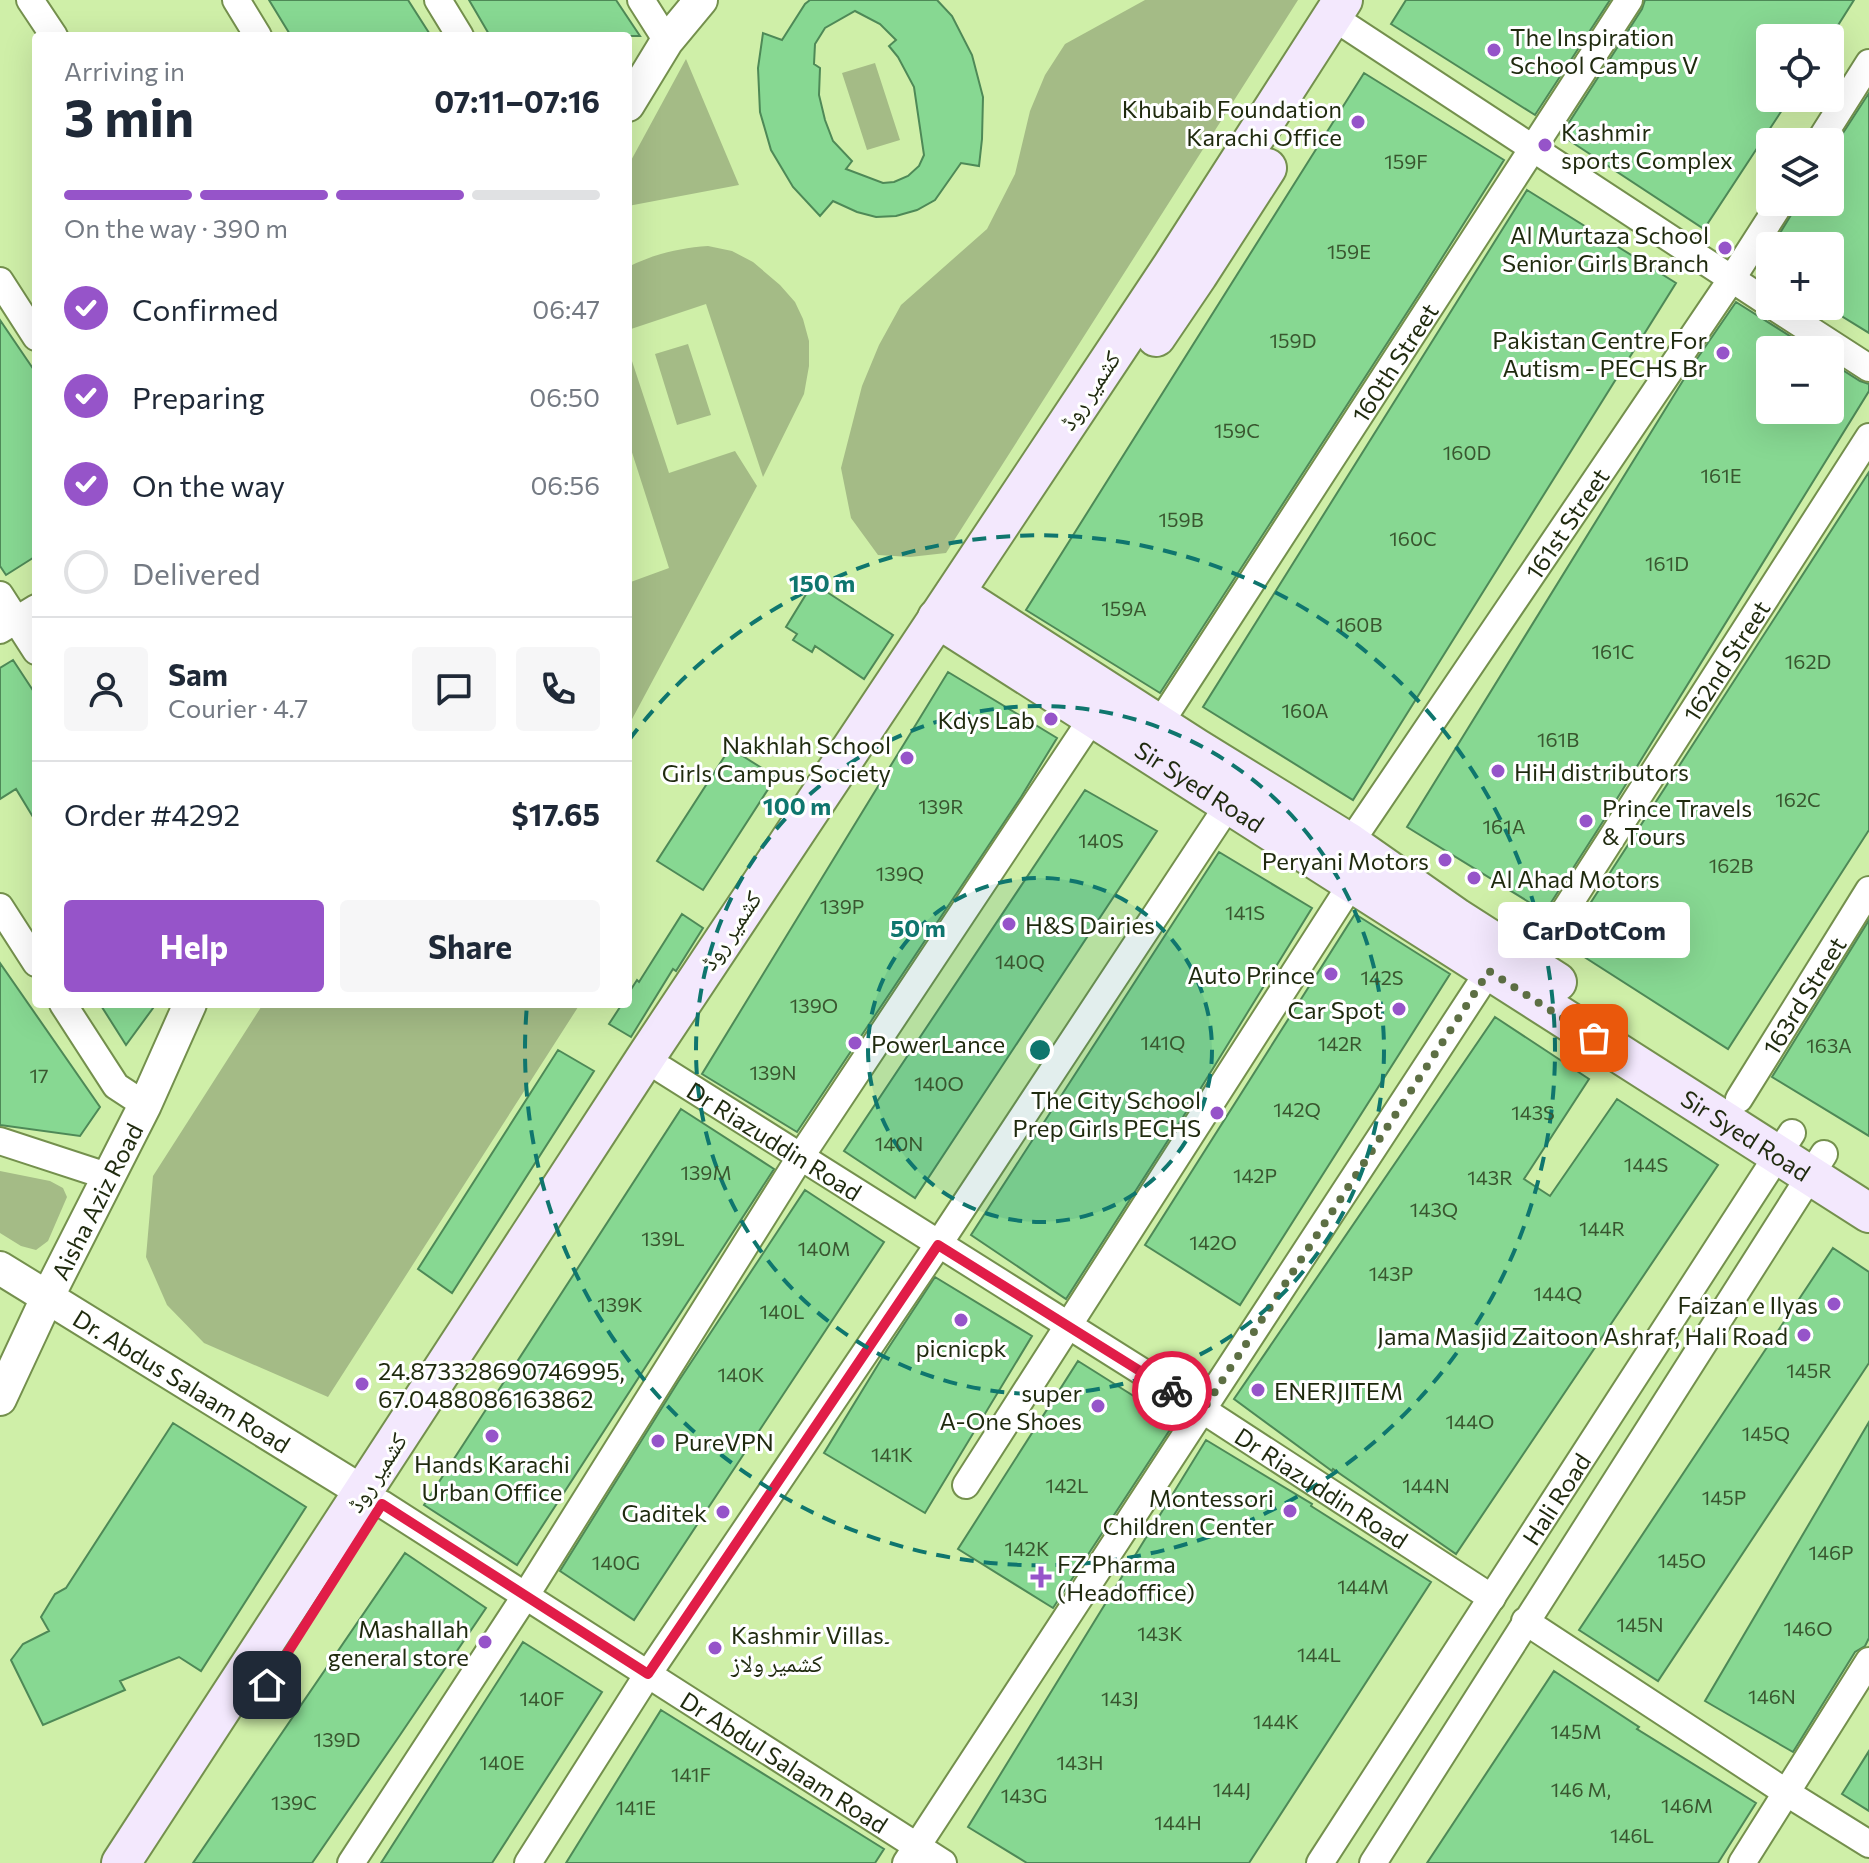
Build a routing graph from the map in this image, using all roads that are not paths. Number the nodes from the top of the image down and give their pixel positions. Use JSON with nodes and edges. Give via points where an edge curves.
{"nodes":[{"id":1,"x":30,"y":0,"type":"edge"},
{"id":2,"x":236,"y":0,"type":"edge"},
{"id":3,"x":438,"y":0,"type":"edge"},
{"id":4,"x":641,"y":0,"type":"edge"},
{"id":5,"x":701,"y":0,"type":"edge"},
{"id":6,"x":1629,"y":0,"type":"edge"},
{"id":7,"x":1351,"y":12,"type":"edge"},
{"id":8,"x":51,"y":32,"type":"edge"},
{"id":9,"x":256,"y":32,"type":"edge"},
{"id":10,"x":458,"y":32,"type":"edge"},
{"id":11,"x":667,"y":41,"type":"junction"},
{"id":12,"x":1869,"y":63,"type":"edge"},
{"id":13,"x":632,"y":98,"type":"edge"},
{"id":14,"x":1828,"y":128,"type":"edge"},
{"id":15,"x":1532,"y":148,"type":"junction"},
{"id":16,"x":1772,"y":216,"type":"edge"},
{"id":17,"x":1731,"y":280,"type":"junction"},
{"id":18,"x":0,"y":281,"type":"edge"},
{"id":19,"x":1756,"y":296,"type":"edge"},
{"id":20,"x":1794,"y":320,"type":"edge"},
{"id":21,"x":32,"y":331,"type":"edge"},
{"id":22,"x":1869,"y":368,"type":"edge"},
{"id":23,"x":1869,"y":437,"type":"edge"},
{"id":24,"x":0,"y":595,"type":"edge"},
{"id":25,"x":955,"y":611,"type":"junction"},
{"id":26,"x":17,"y":619,"type":"edge"},
{"id":27,"x":32,"y":644,"type":"edge"},
{"id":28,"x":1093,"y":717,"type":"junction"},
{"id":29,"x":1160,"y":723,"type":"junction"},
{"id":30,"x":1188,"y":760,"type":"junction"},
{"id":31,"x":1229,"y":804,"type":"junction"},
{"id":32,"x":1350,"y":843,"type":"junction"},
{"id":33,"x":1352,"y":883,"type":"junction"},
{"id":34,"x":1869,"y":890,"type":"edge"},
{"id":35,"x":0,"y":907,"type":"edge"},
{"id":36,"x":1450,"y":929,"type":"junction"},
{"id":37,"x":32,"y":957,"type":"edge"},
{"id":38,"x":1530,"y":965,"type":"junction"},
{"id":39,"x":1489,"y":971,"type":"junction"},
{"id":40,"x":66,"y":1008,"type":"edge"},
{"id":41,"x":188,"y":1008,"type":"edge"},
{"id":42,"x":663,"y":1070,"type":"junction"},
{"id":43,"x":1739,"y":1099,"type":"junction"},
{"id":44,"x":145,"y":1105,"type":"junction"},
{"id":45,"x":0,"y":1141,"type":"edge"},
{"id":46,"x":1785,"y":1144,"type":"junction"},
{"id":47,"x":801,"y":1156,"type":"junction"},
{"id":48,"x":1817,"y":1165,"type":"junction"},
{"id":49,"x":110,"y":1177,"type":"junction"},
{"id":50,"x":1869,"y":1182,"type":"edge"},
{"id":51,"x":1869,"y":1213,"type":"edge"},
{"id":52,"x":938,"y":1245,"type":"junction"},
{"id":53,"x":0,"y":1268,"type":"edge"},
{"id":54,"x":47,"y":1298,"type":"junction"},
{"id":55,"x":1068,"y":1327,"type":"junction"},
{"id":56,"x":0,"y":1399,"type":"edge"},
{"id":57,"x":1203,"y":1410,"type":"junction"},
{"id":58,"x":966,"y":1485,"type":"dead end"},
{"id":59,"x":373,"y":1498,"type":"junction"},
{"id":60,"x":1496,"y":1592,"type":"junction"},
{"id":61,"x":526,"y":1595,"type":"junction"},
{"id":62,"x":1530,"y":1615,"type":"junction"},
{"id":63,"x":1478,"y":1620,"type":"junction"},
{"id":64,"x":1511,"y":1644,"type":"junction"},
{"id":65,"x":1869,"y":1661,"type":"edge"},
{"id":66,"x":648,"y":1674,"type":"junction"},
{"id":67,"x":1787,"y":1793,"type":"junction"},
{"id":68,"x":1869,"y":1844,"type":"edge"},
{"id":69,"x":911,"y":1855,"type":"edge"},
{"id":70,"x":121,"y":1863,"type":"edge"},
{"id":71,"x":153,"y":1863,"type":"edge"},
{"id":72,"x":351,"y":1863,"type":"edge"},
{"id":73,"x":528,"y":1863,"type":"edge"},
{"id":74,"x":943,"y":1863,"type":"edge"},
{"id":75,"x":1320,"y":1863,"type":"edge"},
{"id":76,"x":1373,"y":1863,"type":"edge"},
{"id":77,"x":1742,"y":1863,"type":"edge"}],
"edges":[{"from":1,"to":8,"type":"street"},
{"from":2,"to":9,"type":"street"},
{"from":3,"to":10,"type":"street"},
{"from":4,"to":11,"type":"street"},
{"from":5,"to":11,"type":"street"},
{"from":6,"to":15,"type":"street","name":"160th Street"},
{"from":7,"to":15,"type":"street"},
{"from":7,"to":25,"type":"main road","name":"کشمیر روڈ","via":[[1198,275]]},
{"from":11,"to":13,"type":"street"},
{"from":12,"to":14,"type":"street"},
{"from":15,"to":17,"type":"street"},
{"from":15,"to":29,"type":"street","name":"160th Street"},
{"from":16,"to":17,"type":"street","name":"161st Street"},
{"from":17,"to":19,"type":"street"},
{"from":17,"to":32,"type":"street","name":"161st Street"},
{"from":18,"to":21,"type":"street"},
{"from":20,"to":22,"type":"street"},
{"from":23,"to":38,"type":"street","name":"162nd Street"},
{"from":24,"to":26,"type":"street"},
{"from":25,"to":28,"type":"main road","name":"Sir Syed Road"},
{"from":25,"to":29,"type":"main road","name":"Sir Syed Road"},
{"from":25,"to":42,"type":"main road","name":"کشمیر روڈ"},
{"from":25,"to":59,"type":"main road","name":"کشمیر روڈ","via":[[654,1043]]},
{"from":26,"to":27,"type":"street"},
{"from":28,"to":30,"type":"main road","name":"Sir Syed Road"},
{"from":28,"to":47,"type":"street"},
{"from":29,"to":30,"type":"main road","name":"Sir Syed Road"},
{"from":30,"to":31,"type":"main road","name":"Sir Syed Road"},
{"from":30,"to":32,"type":"main road","name":"Sir Syed Road"},
{"from":31,"to":33,"type":"main road","name":"Sir Syed Road"},
{"from":31,"to":52,"type":"street"},
{"from":32,"to":36,"type":"main road","name":"Sir Syed Road"},
{"from":33,"to":36,"type":"main road","name":"Sir Syed Road"},
{"from":33,"to":55,"type":"street"},
{"from":34,"to":43,"type":"street","name":"163rd Street"},
{"from":35,"to":37,"type":"street"},
{"from":36,"to":38,"type":"main road","name":"Sir Syed Road"},
{"from":36,"to":39,"type":"main road","name":"Sir Syed Road"},
{"from":38,"to":43,"type":"main road","name":"Sir Syed Road"},
{"from":39,"to":46,"type":"main road","name":"Sir Syed Road"},
{"from":39,"to":57,"type":"street"},
{"from":40,"to":44,"type":"street","via":[[116,1086]]},
{"from":41,"to":44,"type":"street","name":"Aisha Aziz Road"},
{"from":42,"to":47,"type":"street","name":"Dr Riazuddin Road"},
{"from":42,"to":59,"type":"main road","name":"کشمیر روڈ"},
{"from":43,"to":46,"type":"main road","name":"Sir Syed Road"},
{"from":44,"to":49,"type":"street","name":"Aisha Aziz Road"},
{"from":45,"to":49,"type":"street"},
{"from":46,"to":48,"type":"main road","name":"Sir Syed Road"},
{"from":46,"to":60,"type":"street","name":"Hali Road"},
{"from":47,"to":52,"type":"street","name":"Dr Riazuddin Road"},
{"from":47,"to":61,"type":"street"},
{"from":48,"to":50,"type":"main road","name":"Sir Syed Road"},
{"from":48,"to":51,"type":"main road","name":"Sir Syed Road"},
{"from":48,"to":62,"type":"street","name":"Hali Road"},
{"from":49,"to":54,"type":"street","name":"Aisha Aziz Road"},
{"from":52,"to":55,"type":"street","name":"Dr Riazuddin Road"},
{"from":52,"to":66,"type":"street"},
{"from":53,"to":54,"type":"street","name":"Dr. Abdus Salaam Road"},
{"from":54,"to":56,"type":"street","name":"Aisha Aziz Road"},
{"from":54,"to":59,"type":"street","name":"Dr. Abdus Salaam Road"},
{"from":55,"to":57,"type":"street","name":"Dr Riazuddin Road"},
{"from":55,"to":58,"type":"street"},
{"from":57,"to":60,"type":"street","name":"Dr Riazuddin Road"},
{"from":57,"to":69,"type":"street"},
{"from":59,"to":61,"type":"street","name":"Dr Abdul Salaam Road"},
{"from":59,"to":70,"type":"main road","name":"کشمیر روڈ"},
{"from":59,"to":71,"type":"main road","name":"کشمیر روڈ"},
{"from":60,"to":62,"type":"street","name":"Dr Riazuddin Road"},
{"from":60,"to":63,"type":"street","name":"Hali Road"},
{"from":61,"to":66,"type":"street","name":"Dr Abdul Salaam Road"},
{"from":61,"to":72,"type":"street"},
{"from":62,"to":64,"type":"street","name":"Hali Road"},
{"from":62,"to":67,"type":"street"},
{"from":63,"to":64,"type":"street"},
{"from":63,"to":75,"type":"street","name":"Hali Road"},
{"from":64,"to":76,"type":"street","name":"Hali Road"},
{"from":65,"to":67,"type":"street"},
{"from":66,"to":69,"type":"street","name":"Dr Abdul Salaam Road"},
{"from":66,"to":73,"type":"street"},
{"from":67,"to":68,"type":"street"},
{"from":67,"to":77,"type":"street"},
{"from":69,"to":74,"type":"street","name":"Dr Abdul Salaam Road"}]}
